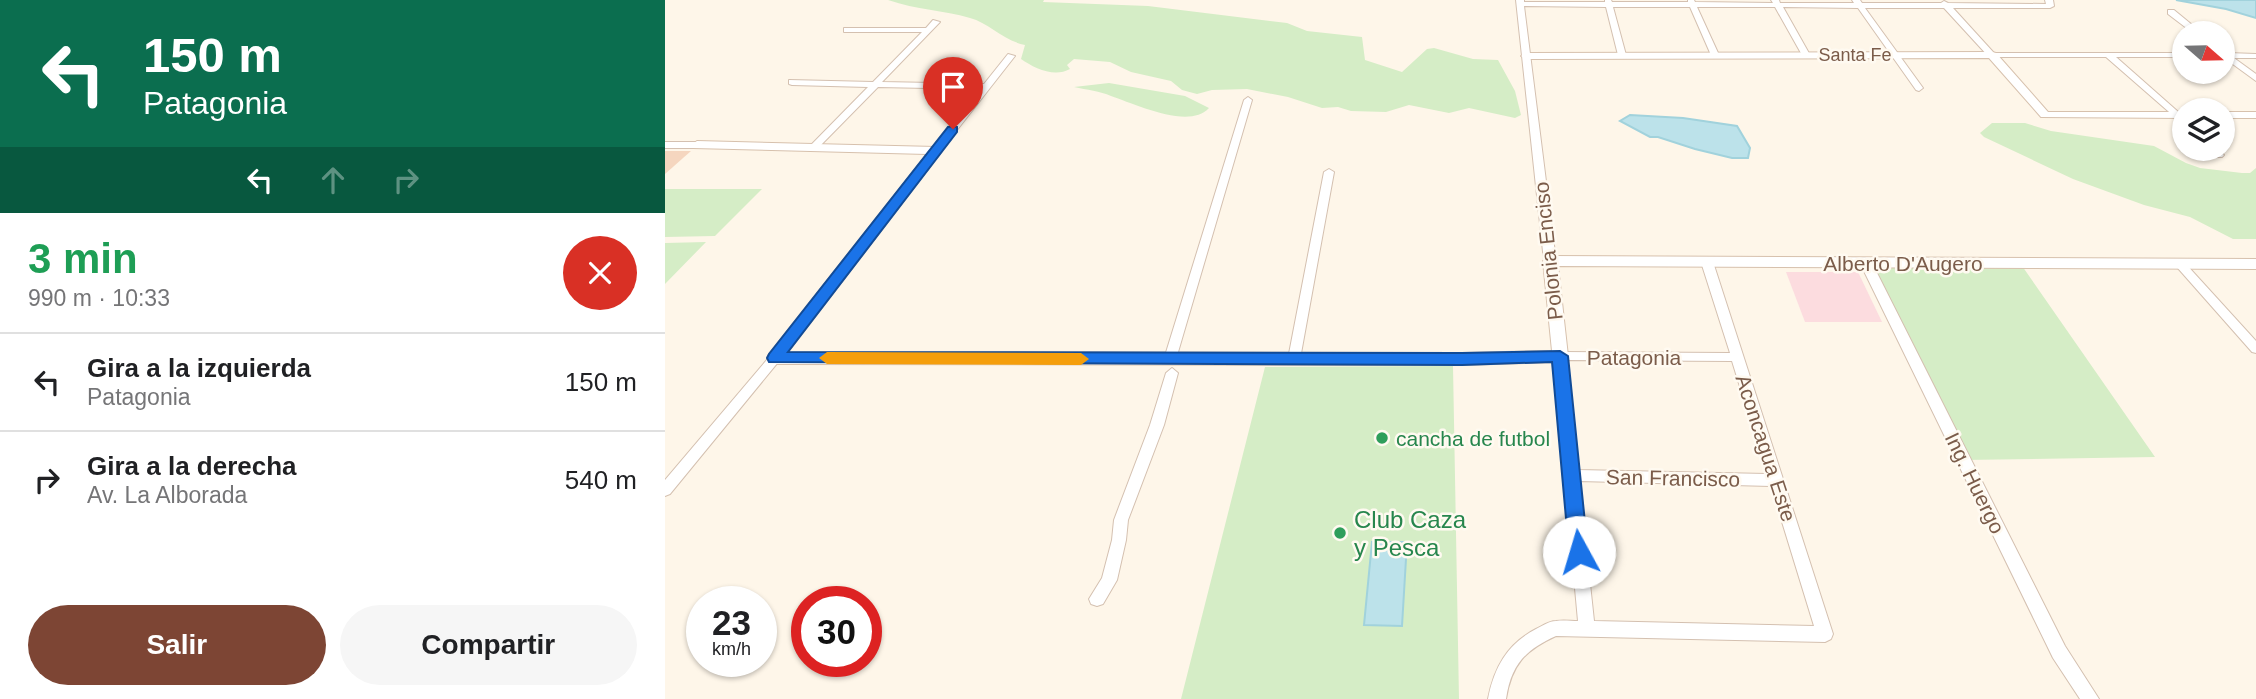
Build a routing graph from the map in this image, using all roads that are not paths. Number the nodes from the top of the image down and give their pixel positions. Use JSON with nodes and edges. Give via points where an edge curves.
{"nodes":[{"id":1,"x":1520,"y":2,"type":"edge"},
{"id":2,"x":1858,"y":2,"type":"edge"},
{"id":3,"x":1609,"y":3,"type":"edge"},
{"id":4,"x":1692,"y":3,"type":"edge"},
{"id":5,"x":1776,"y":3,"type":"edge"},
{"id":6,"x":1944,"y":3,"type":"edge"},
{"id":7,"x":2049,"y":3,"type":"edge"},
{"id":8,"x":2171,"y":12,"type":"dead end"},
{"id":9,"x":2183,"y":21,"type":"edge"},
{"id":10,"x":936,"y":22,"type":"dead end"},
{"id":11,"x":847,"y":30,"type":"dead end"},
{"id":12,"x":926,"y":30,"type":"junction"},
{"id":13,"x":1806,"y":54,"type":"junction"},
{"id":14,"x":2235,"y":54,"type":"edge"},
{"id":15,"x":1622,"y":55,"type":"junction"},
{"id":16,"x":1715,"y":55,"type":"junction"},
{"id":17,"x":1896,"y":55,"type":"junction"},
{"id":18,"x":1992,"y":55,"type":"junction"},
{"id":19,"x":2108,"y":55,"type":"junction"},
{"id":20,"x":2172,"y":55,"type":"edge"},
{"id":21,"x":2256,"y":55,"type":"edge"},
{"id":22,"x":1011,"y":56,"type":"dead end"},
{"id":23,"x":1526,"y":56,"type":"junction"},
{"id":24,"x":2235,"y":62,"type":"edge"},
{"id":25,"x":2256,"y":78,"type":"edge"},
{"id":26,"x":792,"y":82,"type":"dead end"},
{"id":27,"x":872,"y":84,"type":"junction"},
{"id":28,"x":987,"y":87,"type":"junction"},
{"id":29,"x":1919,"y":88,"type":"dead end"},
{"id":30,"x":1248,"y":100,"type":"dead end"},
{"id":31,"x":2172,"y":110,"type":"edge"},
{"id":32,"x":2235,"y":115,"type":"edge"},
{"id":33,"x":2256,"y":115,"type":"edge"},
{"id":34,"x":2172,"y":118,"type":"edge"},
{"id":35,"x":665,"y":145,"type":"edge"},
{"id":36,"x":697,"y":145,"type":"joint"},
{"id":37,"x":814,"y":147,"type":"junction"},
{"id":38,"x":936,"y":150,"type":"junction"},
{"id":39,"x":1329,"y":172,"type":"dead end"},
{"id":40,"x":1550,"y":261,"type":"junction"},
{"id":41,"x":1707,"y":262,"type":"junction"},
{"id":42,"x":1866,"y":263,"type":"junction"},
{"id":43,"x":2180,"y":264,"type":"junction"},
{"id":44,"x":2256,"y":264,"type":"edge"},
{"id":45,"x":2256,"y":349,"type":"edge"},
{"id":46,"x":1560,"y":356,"type":"junction"},
{"id":47,"x":1737,"y":357,"type":"junction"},
{"id":48,"x":775,"y":358,"type":"junction"},
{"id":49,"x":1294,"y":359,"type":"junction"},
{"id":50,"x":1173,"y":365,"type":"junction"},
{"id":51,"x":1570,"y":475,"type":"junction"},
{"id":52,"x":1776,"y":480,"type":"junction"},
{"id":53,"x":665,"y":491,"type":"edge"},
{"id":54,"x":1097,"y":599,"type":"dead end"},
{"id":55,"x":1587,"y":628,"type":"junction"},
{"id":56,"x":1497,"y":699,"type":"edge"},
{"id":57,"x":2090,"y":699,"type":"edge"}],
"edges":[{"from":1,"to":3,"type":"street"},
{"from":1,"to":23,"type":"street","name":"Polonia Enciso"},
{"from":2,"to":5,"type":"street"},
{"from":2,"to":6,"type":"street"},
{"from":2,"to":17,"type":"street"},
{"from":3,"to":4,"type":"street"},
{"from":3,"to":15,"type":"street"},
{"from":4,"to":5,"type":"street"},
{"from":4,"to":16,"type":"street"},
{"from":5,"to":13,"type":"street"},
{"from":6,"to":7,"type":"street"},
{"from":6,"to":18,"type":"street"},
{"from":8,"to":9,"type":"street"},
{"from":10,"to":12,"type":"street"},
{"from":11,"to":12,"type":"street"},
{"from":12,"to":27,"type":"street"},
{"from":13,"to":16,"type":"main road","name":"Santa Fe"},
{"from":13,"to":17,"type":"main road","name":"Santa Fe"},
{"from":14,"to":21,"type":"street"},
{"from":15,"to":16,"type":"main road","name":"Santa Fe"},
{"from":15,"to":23,"type":"main road","name":"Santa Fe"},
{"from":17,"to":18,"type":"main road","name":"Santa Fe"},
{"from":17,"to":29,"type":"street"},
{"from":18,"to":19,"type":"street","name":"Santa Fe"},
{"from":18,"to":34,"type":"main road","via":[[2045,115]]},
{"from":19,"to":20,"type":"street","name":"Santa Fe"},
{"from":19,"to":31,"type":"street"},
{"from":22,"to":28,"type":"street"},
{"from":23,"to":40,"type":"street","name":"Polonia Enciso"},
{"from":24,"to":25,"type":"street"},
{"from":26,"to":27,"type":"street"},
{"from":27,"to":28,"type":"street"},
{"from":27,"to":37,"type":"street"},
{"from":28,"to":38,"type":"street"},
{"from":30,"to":50,"type":"street"},
{"from":32,"to":33,"type":"main road"},
{"from":35,"to":36,"type":"street"},
{"from":36,"to":37,"type":"main road"},
{"from":37,"to":38,"type":"main road"},
{"from":38,"to":48,"type":"main road"},
{"from":39,"to":49,"type":"street"},
{"from":40,"to":41,"type":"main road","name":"Alberto D'Augero"},
{"from":40,"to":46,"type":"main road","name":"Polonia Enciso"},
{"from":41,"to":42,"type":"main road","name":"Alberto D'Augero"},
{"from":41,"to":47,"type":"street","name":"Aconcagua Este"},
{"from":42,"to":43,"type":"main road","name":"Alberto D'Augero"},
{"from":42,"to":57,"type":"street","name":"Ing. Huergo","via":[[2059,652]]},
{"from":43,"to":44,"type":"main road","name":"Alberto D'Augero"},
{"from":43,"to":45,"type":"street"},
{"from":46,"to":47,"type":"street","name":"Patagonia"},
{"from":46,"to":49,"type":"main road","name":"Patagonia"},
{"from":46,"to":51,"type":"street","name":"Polonia Enciso"},
{"from":47,"to":52,"type":"street","name":"Aconcagua Este"},
{"from":48,"to":50,"type":"main road","name":"Patagonia"},
{"from":48,"to":53,"type":"street"},
{"from":49,"to":50,"type":"main road","name":"Patagonia"},
{"from":50,"to":54,"type":"street","via":[[1157,425],[1121,520],[1109,580]]},
{"from":51,"to":52,"type":"street","name":"San Francisco"},
{"from":51,"to":55,"type":"street","name":"Polonia Enciso"},
{"from":52,"to":55,"type":"street","name":"Aconcagua Este","via":[[1825,634]]},
{"from":55,"to":56,"type":"street","via":[[1555,628],[1530,639],[1500,678]]}]}
